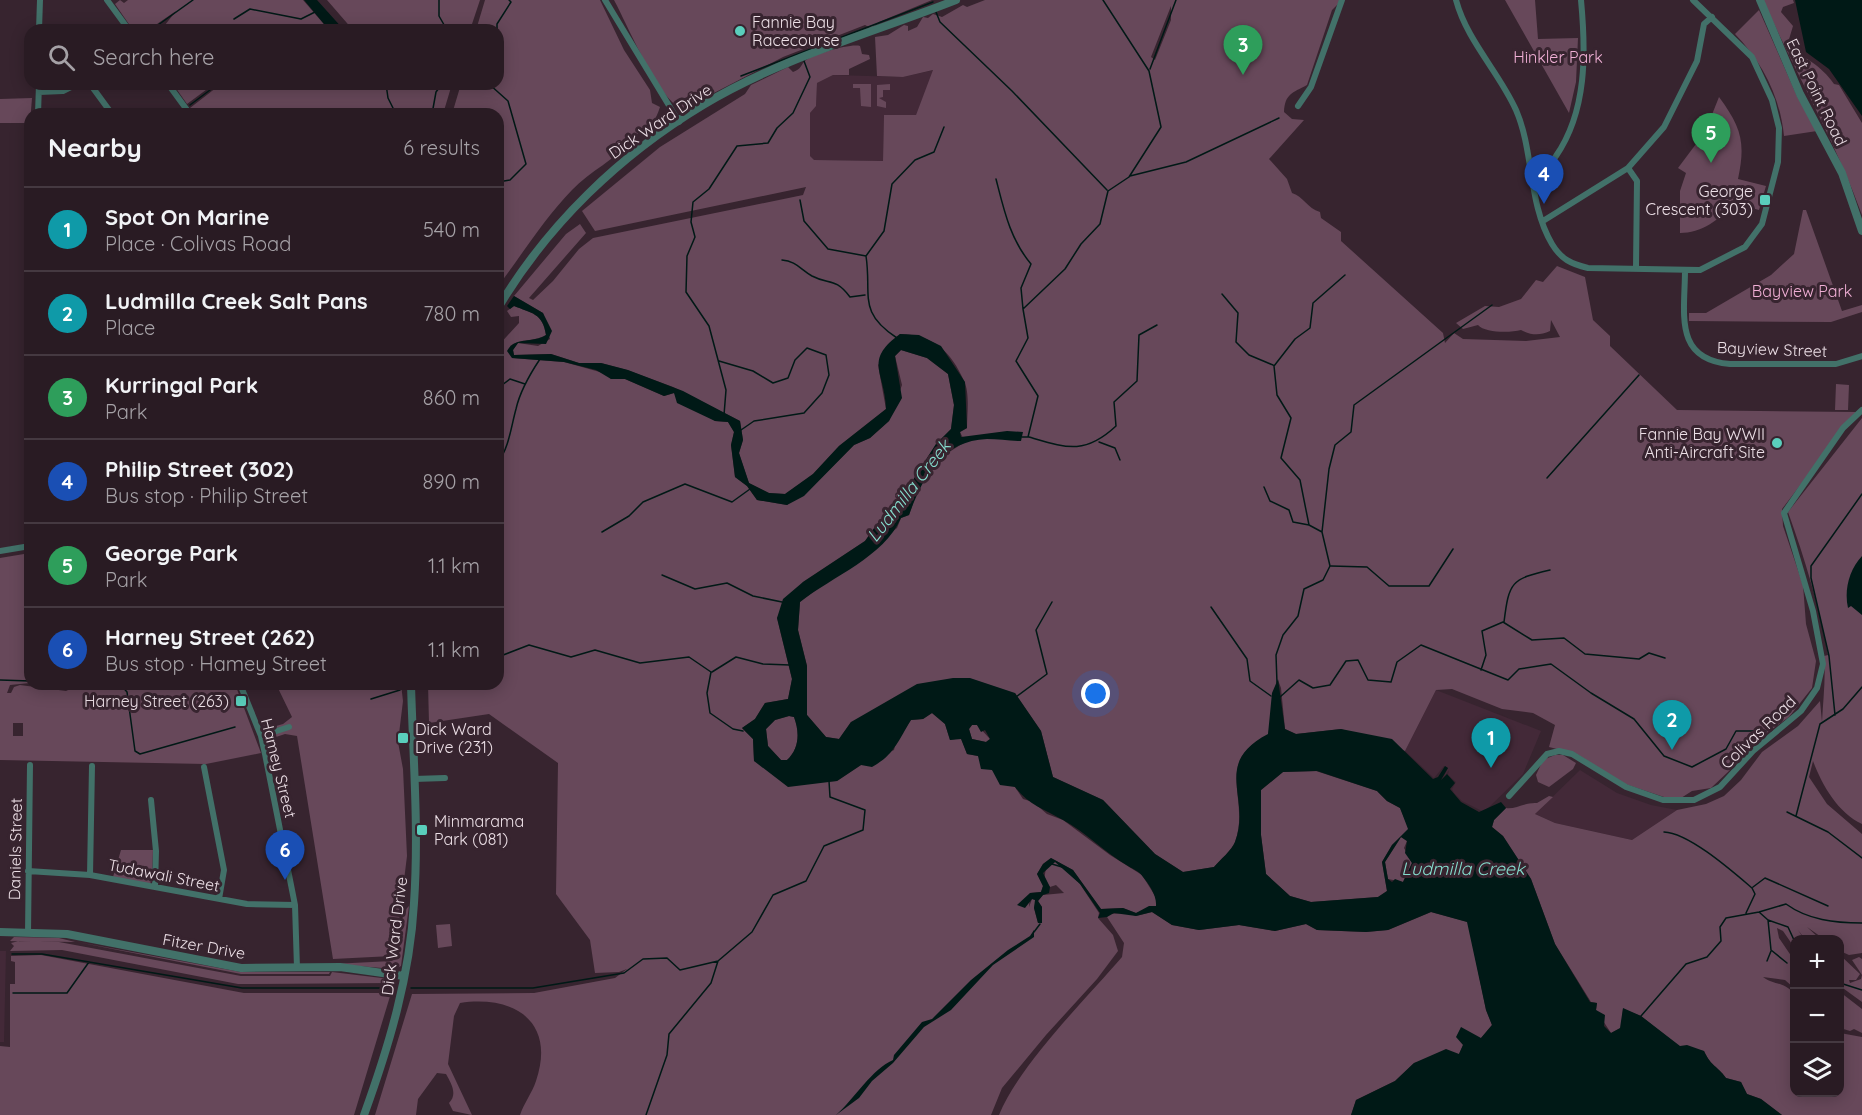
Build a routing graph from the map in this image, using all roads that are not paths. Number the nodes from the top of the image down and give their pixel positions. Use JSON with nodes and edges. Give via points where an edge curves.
{"nodes":[{"id":1,"x":40,"y":0,"type":"edge"},
{"id":2,"x":107,"y":0,"type":"edge"},
{"id":3,"x":605,"y":0,"type":"edge"},
{"id":4,"x":956,"y":0,"type":"edge"},
{"id":5,"x":1342,"y":0,"type":"edge"},
{"id":6,"x":1456,"y":0,"type":"edge"},
{"id":7,"x":1581,"y":0,"type":"edge"},
{"id":8,"x":1693,"y":0,"type":"edge"},
{"id":9,"x":1760,"y":0,"type":"edge"},
{"id":10,"x":1712,"y":17,"type":"junction"},
{"id":11,"x":39,"y":24,"type":"edge"},
{"id":12,"x":125,"y":24,"type":"edge"},
{"id":13,"x":65,"y":90,"type":"edge"},
{"id":14,"x":94,"y":90,"type":"edge"},
{"id":15,"x":172,"y":90,"type":"edge"},
{"id":16,"x":39,"y":92,"type":"joint"},
{"id":17,"x":1298,"y":106,"type":"dead end"},
{"id":18,"x":38,"y":108,"type":"edge"},
{"id":19,"x":108,"y":108,"type":"edge"},
{"id":20,"x":186,"y":108,"type":"edge"},
{"id":21,"x":679,"y":122,"type":"junction"},
{"id":22,"x":1628,"y":168,"type":"junction"},
{"id":23,"x":1532,"y":175,"type":"junction"},
{"id":24,"x":1543,"y":221,"type":"junction"},
{"id":25,"x":1862,"y":231,"type":"edge"},
{"id":26,"x":1636,"y":268,"type":"junction"},
{"id":27,"x":1685,"y":270,"type":"junction"},
{"id":28,"x":504,"y":298,"type":"edge"},
{"id":29,"x":1862,"y":356,"type":"edge"},
{"id":30,"x":1862,"y":410,"type":"edge"},
{"id":31,"x":24,"y":547,"type":"edge"},
{"id":32,"x":0,"y":551,"type":"edge"},
{"id":33,"x":242,"y":690,"type":"edge"},
{"id":34,"x":411,"y":690,"type":"edge"},
{"id":35,"x":289,"y":727,"type":"dead end"},
{"id":36,"x":261,"y":736,"type":"junction"},
{"id":37,"x":30,"y":765,"type":"dead end"},
{"id":38,"x":92,"y":766,"type":"dead end"},
{"id":39,"x":204,"y":767,"type":"dead end"},
{"id":40,"x":445,"y":778,"type":"dead end"},
{"id":41,"x":414,"y":779,"type":"junction"},
{"id":42,"x":1509,"y":796,"type":"dead end"},
{"id":43,"x":151,"y":800,"type":"dead end"},
{"id":44,"x":28,"y":871,"type":"junction"},
{"id":45,"x":90,"y":875,"type":"junction"},
{"id":46,"x":155,"y":887,"type":"junction"},
{"id":47,"x":219,"y":899,"type":"junction"},
{"id":48,"x":295,"y":905,"type":"junction"},
{"id":49,"x":0,"y":932,"type":"edge"},
{"id":50,"x":28,"y":933,"type":"junction"},
{"id":51,"x":297,"y":968,"type":"junction"},
{"id":52,"x":404,"y":976,"type":"junction"},
{"id":53,"x":364,"y":1115,"type":"edge"}],
"edges":[{"from":1,"to":11,"type":"street"},
{"from":2,"to":12,"type":"street"},
{"from":3,"to":21,"type":"street"},
{"from":4,"to":21,"type":"street","name":"Dick Ward Drive","via":[[797,60],[704,105]]},
{"from":5,"to":17,"type":"street","via":[[1311,87]]},
{"from":6,"to":23,"type":"street","via":[[1473,38],[1516,110]]},
{"from":7,"to":23,"type":"street","via":[[1583,58],[1577,110],[1567,139],[1551,164],[1544,172]]},
{"from":8,"to":10,"type":"street"},
{"from":9,"to":25,"type":"street","name":"East Point Road","via":[[1800,94],[1842,173]]},
{"from":10,"to":22,"type":"street","via":[[1704,24],[1697,61],[1664,127]]},
{"from":10,"to":27,"type":"street","via":[[1761,72],[1779,128],[1778,162],[1762,224],[1745,247],[1700,270]]},
{"from":13,"to":16,"type":"street"},
{"from":14,"to":19,"type":"street"},
{"from":15,"to":20,"type":"street"},
{"from":16,"to":18,"type":"street"},
{"from":21,"to":28,"type":"street","name":"Dick Ward Drive","via":[[613,169],[566,216]]},
{"from":22,"to":24,"type":"street"},
{"from":22,"to":26,"type":"street","via":[[1637,181]]},
{"from":23,"to":24,"type":"street"},
{"from":24,"to":26,"type":"street","via":[[1560,257],[1572,264]]},
{"from":26,"to":27,"type":"street"},
{"from":27,"to":29,"type":"street","name":"Bayview Street","via":[[1685,330],[1698,354],[1714,362],[1836,364]]},
{"from":30,"to":42,"type":"street","name":"Colivas Road","via":[[1843,428],[1784,513],[1813,611],[1822,664],[1817,688],[1801,711],[1720,787],[1694,800],[1663,800],[1626,787],[1572,754],[1559,751],[1547,754]]},
{"from":31,"to":32,"type":"street"},
{"from":33,"to":36,"type":"street","name":"Hamey Street"},
{"from":34,"to":41,"type":"street","name":"Dick Ward Drive"},
{"from":35,"to":36,"type":"street"},
{"from":36,"to":48,"type":"street","name":"Hamey Street"},
{"from":37,"to":44,"type":"street","name":"Daniels Street"},
{"from":38,"to":45,"type":"street"},
{"from":39,"to":47,"type":"street","via":[[224,870]]},
{"from":40,"to":41,"type":"street"},
{"from":41,"to":52,"type":"street","name":"Dick Ward Drive","via":[[414,905]]},
{"from":43,"to":46,"type":"street"},
{"from":44,"to":45,"type":"street","name":"Tudawali Street"},
{"from":44,"to":50,"type":"street","name":"Daniels Street"},
{"from":45,"to":46,"type":"street","name":"Tudawali Street"},
{"from":46,"to":47,"type":"street","name":"Tudawali Street"},
{"from":47,"to":48,"type":"street","name":"Tudawali Street"},
{"from":48,"to":51,"type":"street","name":"Hamey Street"},
{"from":49,"to":50,"type":"street","name":"Fitzer Drive"},
{"from":50,"to":51,"type":"street","name":"Fitzer Drive","via":[[77,936],[241,968]]},
{"from":51,"to":52,"type":"street","name":"Fitzer Drive","via":[[340,967]]},
{"from":52,"to":53,"type":"street","name":"Dick Ward Drive","via":[[386,1055]]}]}
